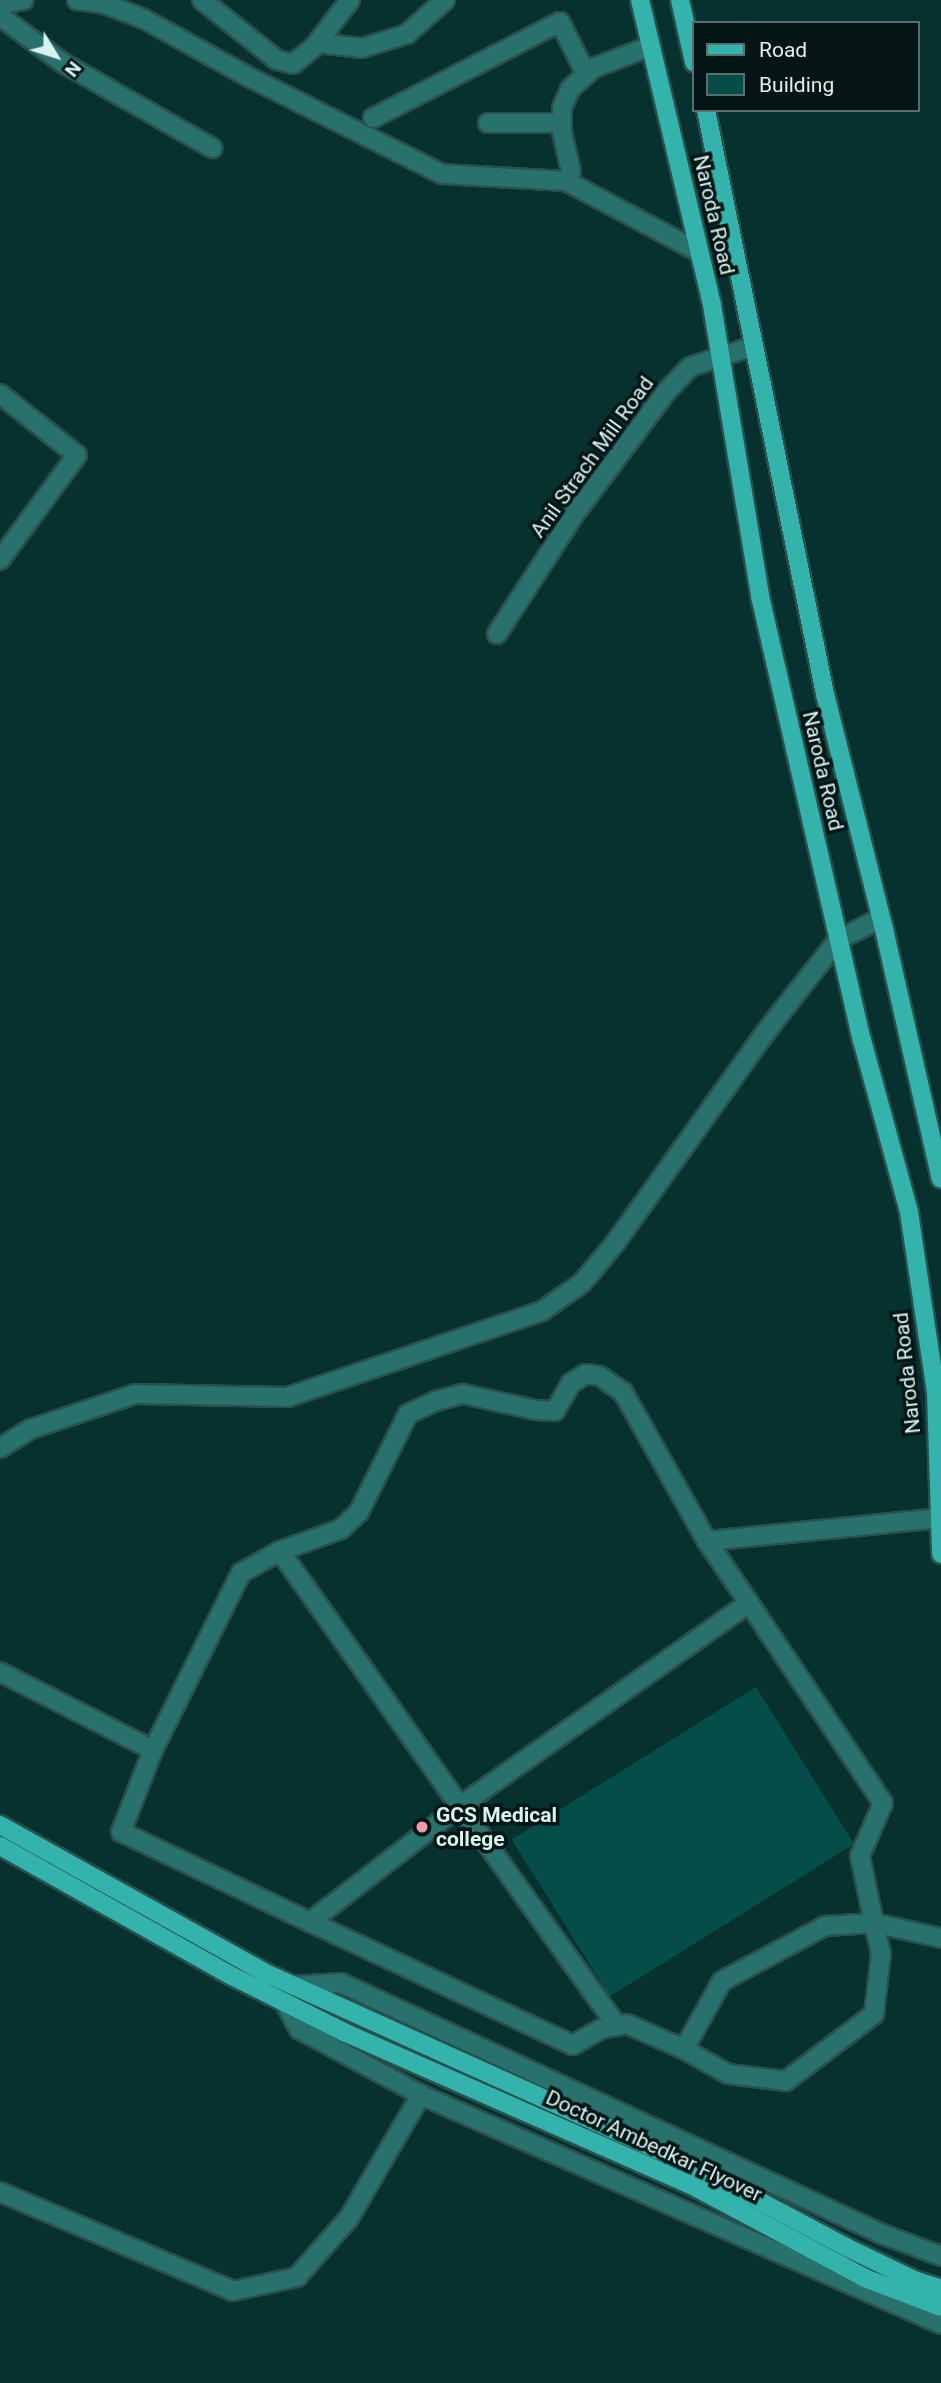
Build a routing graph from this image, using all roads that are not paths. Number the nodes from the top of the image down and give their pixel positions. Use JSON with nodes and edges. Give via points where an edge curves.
{"nodes":[{"id":1,"x":23,"y":0,"type":"edge"},
{"id":2,"x":77,"y":0,"type":"edge"},
{"id":3,"x":202,"y":0,"type":"edge"},
{"id":4,"x":350,"y":0,"type":"edge"},
{"id":5,"x":445,"y":0,"type":"edge"},
{"id":6,"x":640,"y":0,"type":"edge"},
{"id":7,"x":680,"y":0,"type":"edge"},
{"id":8,"x":0,"y":5,"type":"edge"},
{"id":9,"x":0,"y":16,"type":"edge"},
{"id":10,"x":318,"y":43,"type":"junction"},
{"id":11,"x":651,"y":46,"type":"junction"},
{"id":12,"x":692,"y":53,"type":"edge"},
{"id":13,"x":586,"y":74,"type":"junction"},
{"id":14,"x":706,"y":112,"type":"edge"},
{"id":15,"x":373,"y":118,"type":"dead end"},
{"id":16,"x":488,"y":123,"type":"dead end"},
{"id":17,"x":562,"y":123,"type":"junction"},
{"id":18,"x":212,"y":148,"type":"dead end"},
{"id":19,"x":571,"y":172,"type":"dead end"},
{"id":20,"x":699,"y":252,"type":"junction"},
{"id":21,"x":753,"y":346,"type":"junction"},
{"id":22,"x":720,"y":356,"type":"junction"},
{"id":23,"x":0,"y":394,"type":"edge"},
{"id":24,"x":0,"y":560,"type":"edge"},
{"id":25,"x":497,"y":634,"type":"dead end"},
{"id":26,"x":881,"y":918,"type":"junction"},
{"id":27,"x":838,"y":940,"type":"junction"},
{"id":28,"x":941,"y":1179,"type":"edge"},
{"id":29,"x":0,"y":1448,"type":"edge"},
{"id":30,"x":940,"y":1518,"type":"edge"},
{"id":31,"x":707,"y":1541,"type":"junction"},
{"id":32,"x":280,"y":1551,"type":"junction"},
{"id":33,"x":941,"y":1554,"type":"edge"},
{"id":34,"x":749,"y":1603,"type":"junction"},
{"id":35,"x":0,"y":1672,"type":"edge"},
{"id":36,"x":153,"y":1750,"type":"junction"},
{"id":37,"x":460,"y":1806,"type":"junction"},
{"id":38,"x":0,"y":1825,"type":"edge"},
{"id":39,"x":0,"y":1846,"type":"edge"},
{"id":40,"x":310,"y":1922,"type":"junction"},
{"id":41,"x":873,"y":1923,"type":"junction"},
{"id":42,"x":941,"y":1938,"type":"edge"},
{"id":43,"x":289,"y":1994,"type":"junction"},
{"id":44,"x":617,"y":2026,"type":"junction"},
{"id":45,"x":684,"y":2049,"type":"junction"},
{"id":46,"x":421,"y":2095,"type":"junction"},
{"id":47,"x":0,"y":2192,"type":"edge"},
{"id":48,"x":941,"y":2256,"type":"edge"},
{"id":49,"x":941,"y":2289,"type":"edge"},
{"id":50,"x":941,"y":2307,"type":"edge"},
{"id":51,"x":941,"y":2324,"type":"edge"}],
"edges":[{"from":1,"to":8,"type":"street"},
{"from":2,"to":20,"type":"street","via":[[105,4],[144,19],[442,174],[566,181]]},
{"from":3,"to":10,"type":"street","via":[[277,60],[293,64]]},
{"from":4,"to":10,"type":"street"},
{"from":5,"to":10,"type":"street","via":[[407,34],[362,48]]},
{"from":6,"to":11,"type":"main road","name":"Naroda Road"},
{"from":7,"to":12,"type":"main road"},
{"from":9,"to":18,"type":"street","via":[[63,63]]},
{"from":11,"to":13,"type":"street"},
{"from":11,"to":20,"type":"main road","name":"Naroda Road"},
{"from":13,"to":15,"type":"street","via":[[560,22]]},
{"from":13,"to":17,"type":"street","via":[[570,89],[562,107]]},
{"from":14,"to":21,"type":"main road","name":"Naroda Road"},
{"from":16,"to":17,"type":"street"},
{"from":17,"to":19,"type":"street"},
{"from":20,"to":22,"type":"main road","name":"Naroda Road"},
{"from":21,"to":22,"type":"street","name":"Anil Strach Mill Road"},
{"from":21,"to":26,"type":"main road","name":"Naroda Road","via":[[825,695]]},
{"from":22,"to":25,"type":"street","name":"Anil Strach Mill Road","via":[[690,367],[651,410],[576,512]]},
{"from":22,"to":27,"type":"main road","name":"Naroda Road","via":[[760,596]]},
{"from":23,"to":24,"type":"street","via":[[77,455]]},
{"from":26,"to":27,"type":"street"},
{"from":26,"to":28,"type":"main road","name":"Naroda Road"},
{"from":27,"to":29,"type":"street","via":[[765,1033],[616,1242],[582,1283],[542,1311],[288,1397],[135,1394],[31,1429]]},
{"from":27,"to":30,"type":"main road","name":"Naroda Road","via":[[909,1212],[936,1392]]},
{"from":30,"to":31,"type":"street"},
{"from":30,"to":33,"type":"main road","name":"Naroda Road"},
{"from":31,"to":32,"type":"street","via":[[623,1392],[600,1376],[586,1374],[571,1383],[555,1410],[463,1394],[408,1414],[359,1512],[341,1528]]},
{"from":31,"to":34,"type":"street"},
{"from":32,"to":36,"type":"street","via":[[241,1573]]},
{"from":32,"to":37,"type":"street"},
{"from":34,"to":37,"type":"street"},
{"from":34,"to":41,"type":"street","via":[[883,1803],[860,1856]]},
{"from":35,"to":36,"type":"street"},
{"from":36,"to":40,"type":"street","via":[[121,1832]]},
{"from":37,"to":40,"type":"street"},
{"from":37,"to":44,"type":"street"},
{"from":38,"to":43,"type":"main road"},
{"from":39,"to":43,"type":"main road","via":[[163,1939]]},
{"from":40,"to":44,"type":"street","via":[[573,2045],[601,2029]]},
{"from":41,"to":42,"type":"street"},
{"from":41,"to":45,"type":"street","via":[[825,1926],[722,1981]]},
{"from":41,"to":45,"type":"street","via":[[881,1953],[874,2014],[786,2081],[728,2074]]},
{"from":43,"to":46,"type":"street","via":[[299,2029]]},
{"from":43,"to":48,"type":"street","via":[[341,1983],[882,2234]]},
{"from":43,"to":49,"type":"main road","name":"Doctor Ambedkar Flyover","via":[[356,2015],[697,2168],[846,2247]]},
{"from":43,"to":50,"type":"main road","name":"Doctor Ambedkar Flyover","via":[[346,2033],[693,2186],[866,2278]]},
{"from":44,"to":45,"type":"street","via":[[627,2024]]},
{"from":46,"to":47,"type":"street","via":[[349,2218],[297,2277],[233,2291]]},
{"from":46,"to":51,"type":"street"}]}
